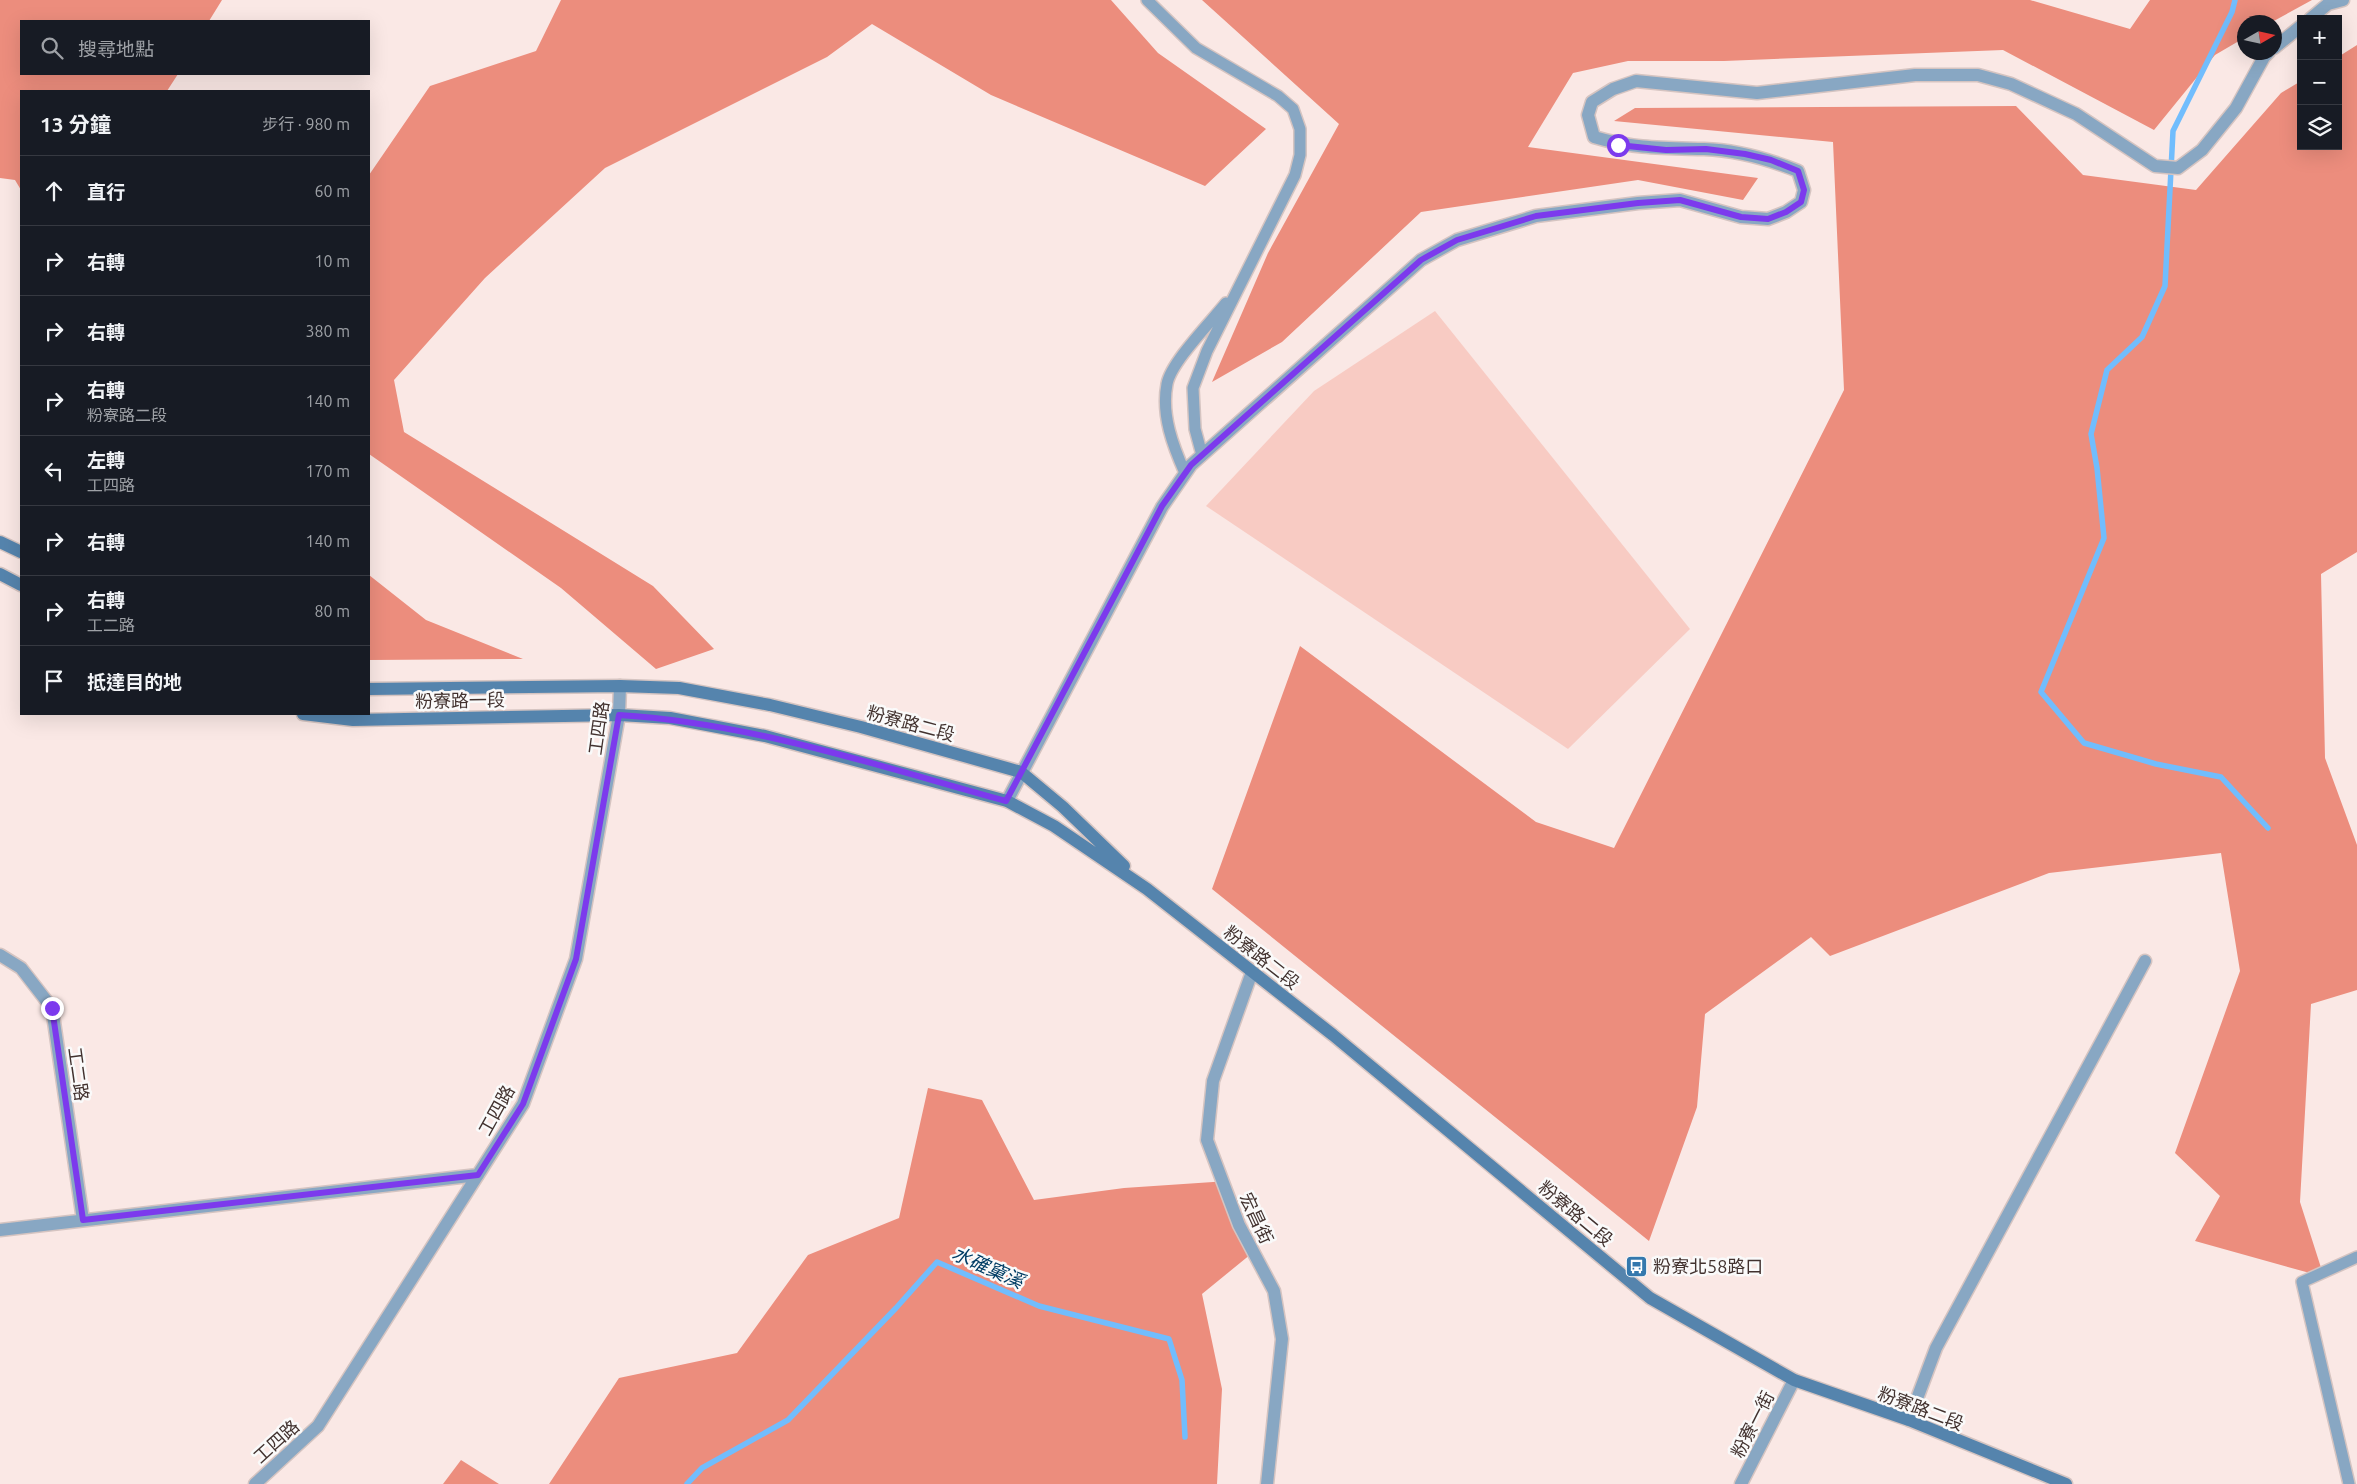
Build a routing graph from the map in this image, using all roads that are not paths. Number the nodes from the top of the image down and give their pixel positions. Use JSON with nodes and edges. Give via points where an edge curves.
{"nodes":[{"id":1,"x":1146,"y":0,"type":"edge"},
{"id":2,"x":2343,"y":0,"type":"edge"},
{"id":3,"x":2315,"y":15,"type":"edge"},
{"id":4,"x":2297,"y":29,"type":"edge"},
{"id":5,"x":2282,"y":41,"type":"edge"},
{"id":6,"x":2262,"y":60,"type":"edge"},
{"id":7,"x":1242,"y":282,"type":"junction"},
{"id":8,"x":1202,"y":455,"type":"junction"},
{"id":9,"x":1186,"y":473,"type":"junction"},
{"id":10,"x":0,"y":542,"type":"edge"},
{"id":11,"x":20,"y":552,"type":"edge"},
{"id":12,"x":0,"y":574,"type":"edge"},
{"id":13,"x":20,"y":585,"type":"edge"},
{"id":14,"x":620,"y":686,"type":"junction"},
{"id":15,"x":370,"y":689,"type":"edge"},
{"id":16,"x":311,"y":715,"type":"edge"},
{"id":17,"x":619,"y":715,"type":"junction"},
{"id":18,"x":1021,"y":772,"type":"junction"},
{"id":19,"x":1006,"y":801,"type":"junction"},
{"id":20,"x":1147,"y":889,"type":"junction"},
{"id":21,"x":0,"y":955,"type":"edge"},
{"id":22,"x":2145,"y":961,"type":"dead end"},
{"id":23,"x":1252,"y":972,"type":"junction"},
{"id":24,"x":478,"y":1175,"type":"junction"},
{"id":25,"x":83,"y":1220,"type":"junction"},
{"id":26,"x":0,"y":1230,"type":"edge"},
{"id":27,"x":2357,"y":1257,"type":"edge"},
{"id":28,"x":1794,"y":1380,"type":"junction"},
{"id":29,"x":1909,"y":1420,"type":"junction"},
{"id":30,"x":255,"y":1484,"type":"edge"},
{"id":31,"x":1267,"y":1484,"type":"edge"},
{"id":32,"x":1741,"y":1484,"type":"edge"},
{"id":33,"x":2066,"y":1484,"type":"edge"},
{"id":34,"x":2349,"y":1484,"type":"edge"}],
"edges":[{"from":1,"to":7,"type":"lane","via":[[1196,48],[1278,96],[1292,108],[1300,129],[1300,155],[1295,175]]},
{"from":2,"to":3,"type":"street","via":[[2328,4]]},
{"from":4,"to":5,"type":"street"},
{"from":6,"to":8,"type":"street","via":[[2236,108],[2202,150],[2178,168],[2156,166],[2076,114],[2011,84],[1978,75],[1915,75],[1757,93],[1636,81],[1613,89],[1592,102],[1588,115],[1594,137],[1618,145],[1666,150],[1706,149],[1771,160],[1798,171],[1804,190],[1801,202],[1768,219],[1741,217],[1680,200],[1638,203],[1536,216],[1457,240],[1421,260]]},
{"from":7,"to":8,"type":"lane","via":[[1207,351],[1193,388],[1195,429]]},
{"from":7,"to":9,"type":"lane","via":[[1186,350],[1167,382],[1165,410],[1170,433]]},
{"from":8,"to":9,"type":"street"},
{"from":9,"to":18,"type":"street","via":[[1162,506]]},
{"from":10,"to":11,"type":"main road"},
{"from":12,"to":13,"type":"main road"},
{"from":14,"to":15,"type":"main road","name":"粉寮路一段"},
{"from":14,"to":17,"type":"street","name":"工四路"},
{"from":14,"to":18,"type":"main road","name":"粉寮路二段","via":[[679,688],[770,705]]},
{"from":16,"to":17,"type":"main road","name":"粉寮路一段","via":[[353,720]]},
{"from":17,"to":19,"type":"main road","name":"粉寮路二段","via":[[670,718],[764,736]]},
{"from":17,"to":24,"type":"street","name":"工四路","via":[[576,959],[523,1104]]},
{"from":18,"to":19,"type":"street"},
{"from":18,"to":20,"type":"main road","name":"粉寮路二段","via":[[1063,807]]},
{"from":19,"to":20,"type":"main road","name":"粉寮路二段","via":[[1054,826]]},
{"from":20,"to":23,"type":"main road","name":"粉寮路二段"},
{"from":21,"to":25,"type":"street","name":"工二路","via":[[21,968],[52,1008]]},
{"from":22,"to":29,"type":"street","via":[[1936,1348]]},
{"from":23,"to":28,"type":"main road","name":"粉寮路二段","via":[[1334,1035],[1650,1298]]},
{"from":23,"to":31,"type":"street","name":"宏昌街","via":[[1212,1081],[1206,1140],[1238,1225],[1274,1291],[1282,1339]]},
{"from":24,"to":25,"type":"street"},
{"from":24,"to":30,"type":"street","name":"工四路","via":[[318,1426]]},
{"from":25,"to":26,"type":"street"},
{"from":27,"to":34,"type":"lane","via":[[2302,1282]]},
{"from":28,"to":29,"type":"main road","name":"粉寮路二段"},
{"from":28,"to":32,"type":"street","name":"粉寮一街"},
{"from":29,"to":33,"type":"main road","name":"粉寮路二段"}]}
